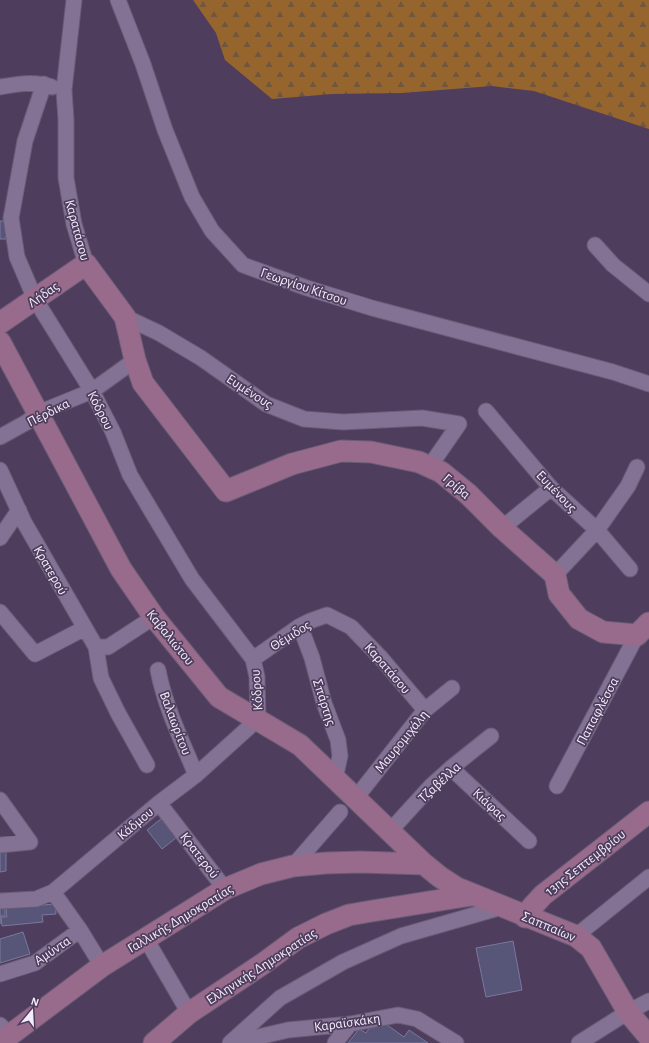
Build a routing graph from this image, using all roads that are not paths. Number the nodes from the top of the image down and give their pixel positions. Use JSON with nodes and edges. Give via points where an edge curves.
{"nodes":[{"id":1,"x":74,"y":0,"type":"edge"},
{"id":2,"x":118,"y":0,"type":"edge"},
{"id":3,"x":44,"y":84,"type":"junction"},
{"id":4,"x":0,"y":87,"type":"edge"},
{"id":5,"x":64,"y":90,"type":"junction"},
{"id":6,"x":595,"y":245,"type":"dead end"},
{"id":7,"x":86,"y":264,"type":"junction"},
{"id":8,"x":649,"y":294,"type":"edge"},
{"id":9,"x":34,"y":300,"type":"junction"},
{"id":10,"x":125,"y":316,"type":"junction"},
{"id":11,"x":0,"y":323,"type":"edge"},
{"id":12,"x":0,"y":342,"type":"edge"},
{"id":13,"x":135,"y":360,"type":"junction"},
{"id":14,"x":649,"y":384,"type":"edge"},
{"id":15,"x":92,"y":391,"type":"junction"},
{"id":16,"x":486,"y":411,"type":"dead end"},
{"id":17,"x":38,"y":413,"type":"junction"},
{"id":18,"x":0,"y":437,"type":"edge"},
{"id":19,"x":430,"y":466,"type":"junction"},
{"id":20,"x":637,"y":467,"type":"dead end"},
{"id":21,"x":0,"y":470,"type":"edge"},
{"id":22,"x":551,"y":488,"type":"junction"},
{"id":23,"x":226,"y":491,"type":"joint"},
{"id":24,"x":19,"y":510,"type":"junction"},
{"id":25,"x":502,"y":528,"type":"junction"},
{"id":26,"x":598,"y":530,"type":"junction"},
{"id":27,"x":0,"y":538,"type":"edge"},
{"id":28,"x":630,"y":569,"type":"dead end"},
{"id":29,"x":554,"y":575,"type":"junction"},
{"id":30,"x":0,"y":612,"type":"edge"},
{"id":31,"x":154,"y":617,"type":"junction"},
{"id":32,"x":300,"y":626,"type":"junction"},
{"id":33,"x":351,"y":627,"type":"joint"},
{"id":34,"x":85,"y":628,"type":"junction"},
{"id":35,"x":643,"y":629,"type":"edge"},
{"id":36,"x":96,"y":646,"type":"junction"},
{"id":37,"x":253,"y":659,"type":"junction"},
{"id":38,"x":158,"y":670,"type":"dead end"},
{"id":39,"x":452,"y":688,"type":"dead end"},
{"id":40,"x":425,"y":710,"type":"junction"},
{"id":41,"x":258,"y":719,"type":"junction"},
{"id":42,"x":491,"y":736,"type":"dead end"},
{"id":43,"x":147,"y":765,"type":"dead end"},
{"id":44,"x":451,"y":768,"type":"junction"},
{"id":45,"x":196,"y":775,"type":"junction"},
{"id":46,"x":335,"y":779,"type":"junction"},
{"id":47,"x":557,"y":786,"type":"dead end"},
{"id":48,"x":0,"y":800,"type":"edge"},
{"id":49,"x":159,"y":803,"type":"junction"},
{"id":50,"x":348,"y":806,"type":"junction"},
{"id":51,"x":649,"y":812,"type":"edge"},
{"id":52,"x":390,"y":831,"type":"junction"},
{"id":53,"x":529,"y":841,"type":"dead end"},
{"id":54,"x":0,"y":845,"type":"edge"},
{"id":55,"x":424,"y":864,"type":"junction"},
{"id":56,"x":293,"y":866,"type":"junction"},
{"id":57,"x":649,"y":877,"type":"edge"},
{"id":58,"x":225,"y":889,"type":"junction"},
{"id":59,"x":53,"y":892,"type":"junction"},
{"id":60,"x":472,"y":895,"type":"junction"},
{"id":61,"x":0,"y":901,"type":"edge"},
{"id":62,"x":502,"y":907,"type":"junction"},
{"id":63,"x":526,"y":917,"type":"junction"},
{"id":64,"x":80,"y":930,"type":"junction"},
{"id":65,"x":576,"y":936,"type":"junction"},
{"id":66,"x":146,"y":939,"type":"junction"},
{"id":67,"x":102,"y":966,"type":"junction"},
{"id":68,"x":0,"y":974,"type":"edge"},
{"id":69,"x":649,"y":1001,"type":"edge"},
{"id":70,"x":628,"y":1012,"type":"junction"},
{"id":71,"x":189,"y":1013,"type":"junction"},
{"id":72,"x":350,"y":1024,"type":"junction"},
{"id":73,"x":4,"y":1034,"type":"edge"},
{"id":74,"x":649,"y":1037,"type":"edge"},
{"id":75,"x":154,"y":1043,"type":"edge"},
{"id":76,"x":230,"y":1043,"type":"edge"},
{"id":77,"x":233,"y":1043,"type":"edge"},
{"id":78,"x":335,"y":1043,"type":"edge"},
{"id":79,"x":456,"y":1043,"type":"edge"},
{"id":80,"x":580,"y":1043,"type":"edge"}],
"edges":[{"from":1,"to":5,"type":"street","name":"Καρατάσου"},
{"from":2,"to":14,"type":"street","name":"Γεωργίου Κίτσου","via":[[192,197],[212,231],[243,265],[368,307],[613,372]]},
{"from":3,"to":4,"type":"street","via":[[20,83]]},
{"from":3,"to":5,"type":"street"},
{"from":3,"to":9,"type":"street","name":"Κόδρου","via":[[25,141],[11,218],[16,257]]},
{"from":5,"to":7,"type":"street","name":"Καρατάσου","via":[[66,178],[74,224]]},
{"from":6,"to":8,"type":"street","via":[[613,265]]},
{"from":7,"to":9,"type":"street","name":"Λήδας"},
{"from":7,"to":10,"type":"street","name":"Καρατάσου"},
{"from":9,"to":11,"type":"street","name":"Λήδας"},
{"from":9,"to":15,"type":"street","name":"Κόδρου"},
{"from":10,"to":13,"type":"street","name":"Καρατάσου"},
{"from":10,"to":19,"type":"street","name":"Ευμένους","via":[[201,358],[266,404],[304,419],[343,422],[422,418],[459,424]]},
{"from":12,"to":17,"type":"street","name":"Καβαλιώτου"},
{"from":13,"to":15,"type":"street","name":"Πέρδικα"},
{"from":13,"to":23,"type":"street","name":"Καρατάσου","via":[[143,383]]},
{"from":15,"to":17,"type":"street","name":"Πέρδικα"},
{"from":15,"to":37,"type":"street","name":"Κόδρου","via":[[113,432],[130,475],[188,572]]},
{"from":16,"to":22,"type":"street","name":"Ευμένους"},
{"from":17,"to":18,"type":"street","name":"Πέρδικα"},
{"from":17,"to":31,"type":"street","name":"Καβαλιώτου","via":[[121,568]]},
{"from":19,"to":23,"type":"street","name":"Γρίβα","via":[[398,456],[341,451],[292,464]]},
{"from":19,"to":25,"type":"street","name":"Γρίβα","via":[[468,494]]},
{"from":20,"to":26,"type":"street","via":[[628,486]]},
{"from":21,"to":24,"type":"street","name":"Κρατερού"},
{"from":22,"to":25,"type":"street"},
{"from":22,"to":26,"type":"street","name":"Ευμένους"},
{"from":24,"to":27,"type":"street"},
{"from":24,"to":34,"type":"street","name":"Κρατερού"},
{"from":25,"to":29,"type":"street","name":"Γρίβα"},
{"from":26,"to":28,"type":"street","name":"Ευμένους"},
{"from":26,"to":29,"type":"street"},
{"from":29,"to":35,"type":"street","via":[[559,594],[579,619],[603,632]]},
{"from":30,"to":34,"type":"street","via":[[35,654]]},
{"from":31,"to":36,"type":"street","via":[[108,647]]},
{"from":31,"to":41,"type":"street","name":"Καβαλιώτου","via":[[219,696]]},
{"from":32,"to":33,"type":"street","name":"Θέμιδος","via":[[326,615]]},
{"from":32,"to":37,"type":"street","name":"Θέμιδος"},
{"from":32,"to":46,"type":"street","name":"Σπάρτης","via":[[338,740],[340,756]]},
{"from":33,"to":40,"type":"street","name":"Καρατάσου"},
{"from":34,"to":36,"type":"street","name":"Κρατερού"},
{"from":35,"to":47,"type":"street","name":"Παπαφλέσσα"},
{"from":36,"to":43,"type":"street","via":[[101,678]]},
{"from":37,"to":41,"type":"street","name":"Κόδρου","via":[[257,677]]},
{"from":38,"to":45,"type":"street","name":"Βαλαωρίτου","via":[[171,715]]},
{"from":39,"to":40,"type":"street","name":"Μαυρομιχάλη"},
{"from":40,"to":50,"type":"street","name":"Μαυρομιχάλη"},
{"from":41,"to":45,"type":"street","name":"Κάδμου"},
{"from":41,"to":46,"type":"street","name":"Καβαλιώτου","via":[[300,745]]},
{"from":42,"to":44,"type":"street","name":"Τζαβέλλα"},
{"from":44,"to":52,"type":"street","name":"Τζαβέλλα"},
{"from":44,"to":53,"type":"street","name":"Κιάφας"},
{"from":45,"to":49,"type":"street","name":"Κάδμου"},
{"from":46,"to":50,"type":"street","name":"Καβαλιώτου"},
{"from":48,"to":54,"type":"street","via":[[30,842]]},
{"from":49,"to":58,"type":"street","name":"Κρατερού"},
{"from":49,"to":59,"type":"street","name":"Κάδμου"},
{"from":50,"to":52,"type":"street","name":"Καβαλιώτου"},
{"from":50,"to":56,"type":"street","name":"Μαυρομιχάλη"},
{"from":51,"to":63,"type":"street","name":"13ης Σεπτεμβρίου","via":[[543,895]]},
{"from":52,"to":55,"type":"street","name":"Καβαλιώτου"},
{"from":55,"to":56,"type":"street","name":"Γαλλικής Δημοκρατίας","via":[[360,862]]},
{"from":55,"to":60,"type":"street","via":[[445,880]]},
{"from":56,"to":58,"type":"street","name":"Γαλλικής Δημοκρατίας","via":[[261,874]]},
{"from":57,"to":65,"type":"street"},
{"from":58,"to":66,"type":"street","name":"Γαλλικής Δημοκρατίας"},
{"from":59,"to":61,"type":"street","name":"Κάδμου","via":[[36,899]]},
{"from":59,"to":64,"type":"street"},
{"from":60,"to":62,"type":"street","name":"Σαππαίων"},
{"from":60,"to":71,"type":"street","name":"Ελληνικής Δημοκρατίας","via":[[349,915],[326,924],[298,938]]},
{"from":62,"to":63,"type":"street","name":"Σαππαίων"},
{"from":62,"to":76,"type":"street","via":[[401,936],[343,962],[280,998]]},
{"from":63,"to":65,"type":"street","name":"Σαππαίων"},
{"from":64,"to":67,"type":"street"},
{"from":64,"to":68,"type":"street","name":"Αμύντα","via":[[35,963]]},
{"from":65,"to":70,"type":"street","name":"Σαππαίων","via":[[591,948]]},
{"from":66,"to":67,"type":"street","name":"Γαλλικής Δημοκρατίας"},
{"from":66,"to":71,"type":"street"},
{"from":67,"to":73,"type":"street","name":"Γαλλικής Δημοκρατίας"},
{"from":69,"to":70,"type":"street"},
{"from":70,"to":74,"type":"street","name":"Σαππαίων"},
{"from":70,"to":80,"type":"street"},
{"from":71,"to":75,"type":"street","name":"Ελληνικής Δημοκρατίας"},
{"from":72,"to":77,"type":"street","name":"Καραϊσκάκη","via":[[288,1030]]},
{"from":72,"to":78,"type":"street"},
{"from":72,"to":79,"type":"street","name":"Καραϊσκάκη","via":[[398,1015],[417,1019]]}]}
